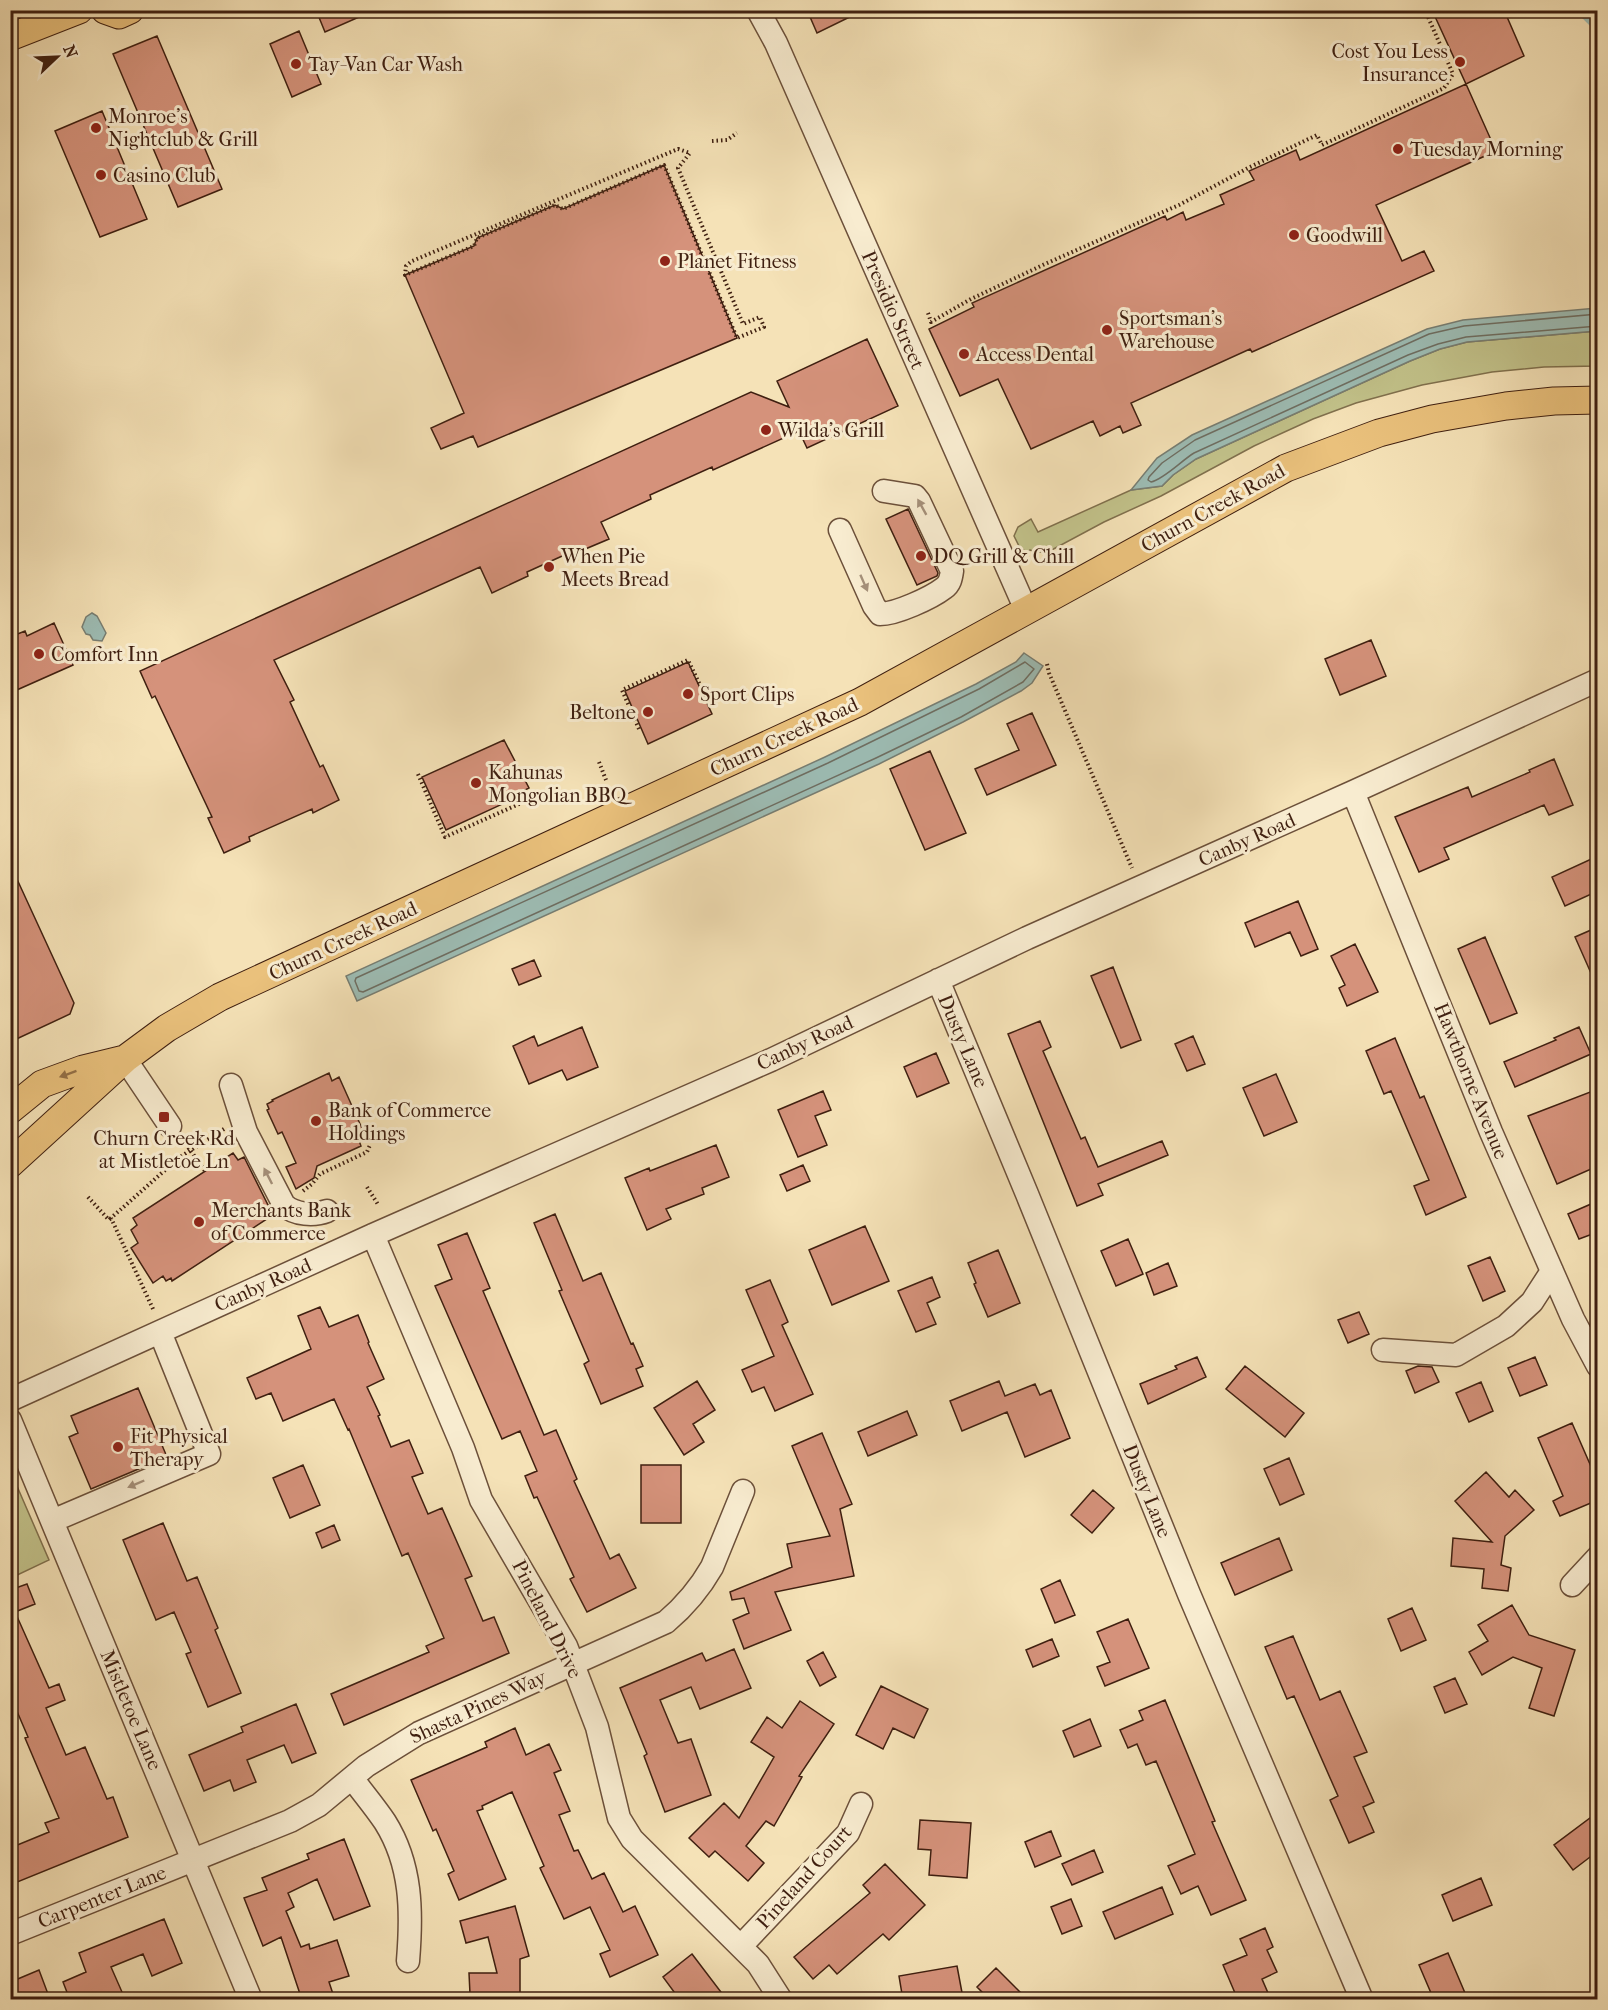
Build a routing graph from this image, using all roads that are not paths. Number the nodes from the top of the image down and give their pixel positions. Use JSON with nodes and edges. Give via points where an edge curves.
{"nodes":[{"id":1,"x":79,"y":10,"type":"edge"},
{"id":2,"x":105,"y":10,"type":"edge"},
{"id":3,"x":129,"y":10,"type":"edge"},
{"id":4,"x":758,"y":10,"type":"edge"},
{"id":5,"x":10,"y":37,"type":"edge"},
{"id":6,"x":1598,"y":400,"type":"edge"},
{"id":7,"x":884,"y":491,"type":"dead end"},
{"id":8,"x":840,"y":530,"type":"dead end"},
{"id":9,"x":1026,"y":610,"type":"junction"},
{"id":10,"x":1598,"y":680,"type":"edge"},
{"id":11,"x":1353,"y":792,"type":"junction"},
{"id":12,"x":938,"y":980,"type":"junction"},
{"id":13,"x":125,"y":1059,"type":"junction"},
{"id":14,"x":231,"y":1085,"type":"dead end"},
{"id":15,"x":10,"y":1110,"type":"edge"},
{"id":16,"x":175,"y":1132,"type":"road end"},
{"id":17,"x":10,"y":1164,"type":"edge"},
{"id":18,"x":327,"y":1211,"type":"dead end"},
{"id":19,"x":374,"y":1235,"type":"junction"},
{"id":20,"x":1552,"y":1271,"type":"junction"},
{"id":21,"x":160,"y":1332,"type":"junction"},
{"id":22,"x":1383,"y":1350,"type":"dead end"},
{"id":23,"x":1598,"y":1366,"type":"edge"},
{"id":24,"x":10,"y":1400,"type":"edge"},
{"id":25,"x":10,"y":1420,"type":"edge"},
{"id":26,"x":743,"y":1491,"type":"dead end"},
{"id":27,"x":52,"y":1521,"type":"junction"},
{"id":28,"x":1598,"y":1557,"type":"edge"},
{"id":29,"x":1572,"y":1585,"type":"dead end"},
{"id":30,"x":574,"y":1664,"type":"junction"},
{"id":31,"x":351,"y":1778,"type":"junction"},
{"id":32,"x":861,"y":1804,"type":"dead end"},
{"id":33,"x":194,"y":1859,"type":"junction"},
{"id":34,"x":10,"y":1934,"type":"edge"},
{"id":35,"x":741,"y":1946,"type":"junction"},
{"id":36,"x":408,"y":1961,"type":"dead end"},
{"id":37,"x":251,"y":2000,"type":"edge"},
{"id":38,"x":781,"y":2000,"type":"edge"},
{"id":39,"x":1362,"y":2000,"type":"edge"}],
"edges":[{"from":1,"to":5,"type":"main road"},
{"from":2,"to":3,"type":"main road","via":[[120,15]]},
{"from":4,"to":9,"type":"street","name":"Presidio Street"},
{"from":6,"to":9,"type":"main road","name":"Churn Creek Road","via":[[1554,401],[1462,413],[1334,449],[1286,468]]},
{"from":8,"to":7,"type":"street","one_way":true,"via":[[880,614],[908,607],[945,588],[952,571],[920,501],[915,496]]},
{"from":9,"to":13,"type":"main road","name":"Churn Creek Road","via":[[860,702],[220,997],[167,1028]]},
{"from":10,"to":11,"type":"street","name":"Canby Road"},
{"from":11,"to":12,"type":"street","name":"Canby Road"},
{"from":11,"to":20,"type":"street","name":"Hawthorne Avenue","via":[[1491,1132]]},
{"from":12,"to":19,"type":"street","name":"Canby Road","via":[[771,1060]]},
{"from":12,"to":39,"type":"street","name":"Dusty Lane","via":[[1189,1594]]},
{"from":13,"to":15,"type":"main road","one_way":true,"via":[[42,1084]]},
{"from":13,"to":16,"type":"street"},
{"from":13,"to":17,"type":"main road","name":"Churn Creek Road"},
{"from":18,"to":14,"type":"street","one_way":true,"via":[[304,1213],[284,1205],[246,1132]]},
{"from":19,"to":21,"type":"street","name":"Canby Road"},
{"from":19,"to":30,"type":"street","name":"Pineland Drive","via":[[481,1500],[548,1612]]},
{"from":20,"to":22,"type":"street","via":[[1532,1302],[1506,1326],[1456,1355]]},
{"from":20,"to":23,"type":"street","name":"Hawthorne Avenue"},
{"from":21,"to":24,"type":"street","name":"Canby Road"},
{"from":21,"to":27,"type":"street","one_way":true,"via":[[209,1454]]},
{"from":25,"to":27,"type":"street","name":"Mistletoe Lane"},
{"from":26,"to":30,"type":"street","name":"Shasta Pines Way","via":[[708,1573],[677,1613],[650,1630]]},
{"from":27,"to":33,"type":"street","name":"Mistletoe Lane"},
{"from":28,"to":29,"type":"street"},
{"from":30,"to":31,"type":"street","name":"Shasta Pines Way","via":[[419,1733]]},
{"from":30,"to":35,"type":"street","name":"Pineland Drive","via":[[597,1727],[613,1799],[625,1830]]},
{"from":31,"to":33,"type":"street","name":"Shasta Pines Way","via":[[319,1805],[290,1821]]},
{"from":31,"to":36,"type":"street","via":[[385,1821],[407,1875]]},
{"from":32,"to":35,"type":"street","name":"Pineland Court","via":[[848,1833]]},
{"from":33,"to":34,"type":"street","name":"Carpenter Lane"},
{"from":33,"to":37,"type":"street","name":"Mistletoe Lane"},
{"from":35,"to":38,"type":"street","name":"Pineland Drive","via":[[759,1964]]}]}
